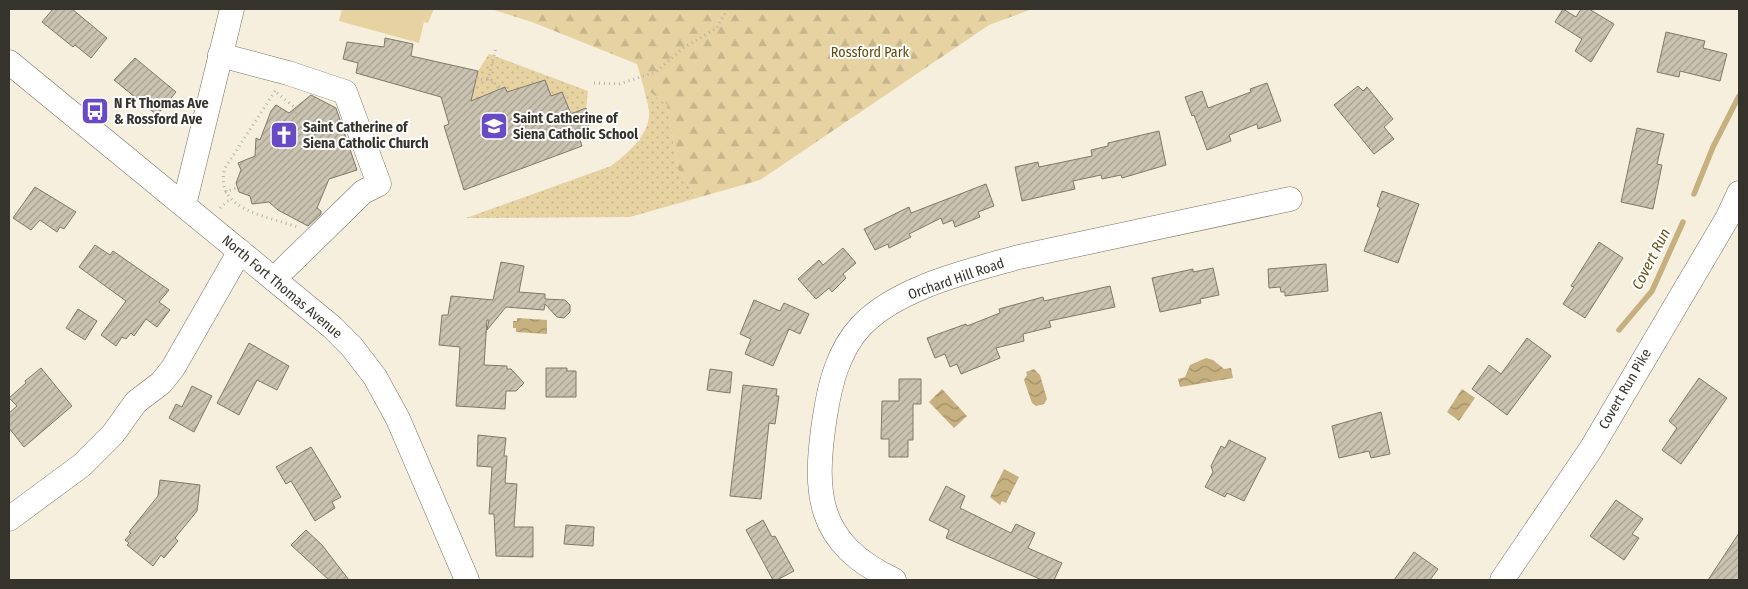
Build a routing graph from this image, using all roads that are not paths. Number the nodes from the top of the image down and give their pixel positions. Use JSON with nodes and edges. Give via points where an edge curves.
{"nodes":[{"id":1,"x":232,"y":9,"type":"edge"},
{"id":2,"x":220,"y":56,"type":"junction"},
{"id":3,"x":9,"y":62,"type":"edge"},
{"id":4,"x":1739,"y":193,"type":"edge"},
{"id":5,"x":1290,"y":199,"type":"dead end"},
{"id":6,"x":184,"y":205,"type":"junction"},
{"id":7,"x":240,"y":251,"type":"junction"},
{"id":8,"x":274,"y":279,"type":"junction"},
{"id":9,"x":9,"y":519,"type":"edge"},
{"id":10,"x":467,"y":580,"type":"edge"},
{"id":11,"x":894,"y":580,"type":"edge"},
{"id":12,"x":1502,"y":580,"type":"edge"}],
"edges":[{"from":1,"to":2,"type":"street"},
{"from":2,"to":6,"type":"street"},
{"from":2,"to":8,"type":"street","via":[[288,73],[344,92],[379,184],[363,192]]},
{"from":3,"to":6,"type":"street","name":"North Fort Thomas Avenue"},
{"from":4,"to":12,"type":"street","name":"Covert Run Pike","via":[[1591,449]]},
{"from":5,"to":11,"type":"street","name":"Orchard Hill Road","via":[[1032,254],[978,269],[915,291],[884,308],[861,326],[848,341],[836,366],[822,432],[818,486],[826,516],[844,545],[867,566]]},
{"from":6,"to":7,"type":"street","name":"North Fort Thomas Avenue"},
{"from":7,"to":8,"type":"street","name":"North Fort Thomas Avenue"},
{"from":7,"to":9,"type":"street","via":[[173,368],[161,383],[136,402],[113,434],[82,465]]},
{"from":8,"to":10,"type":"street","name":"North Fort Thomas Avenue","via":[[332,327],[375,377],[416,457]]}]}
